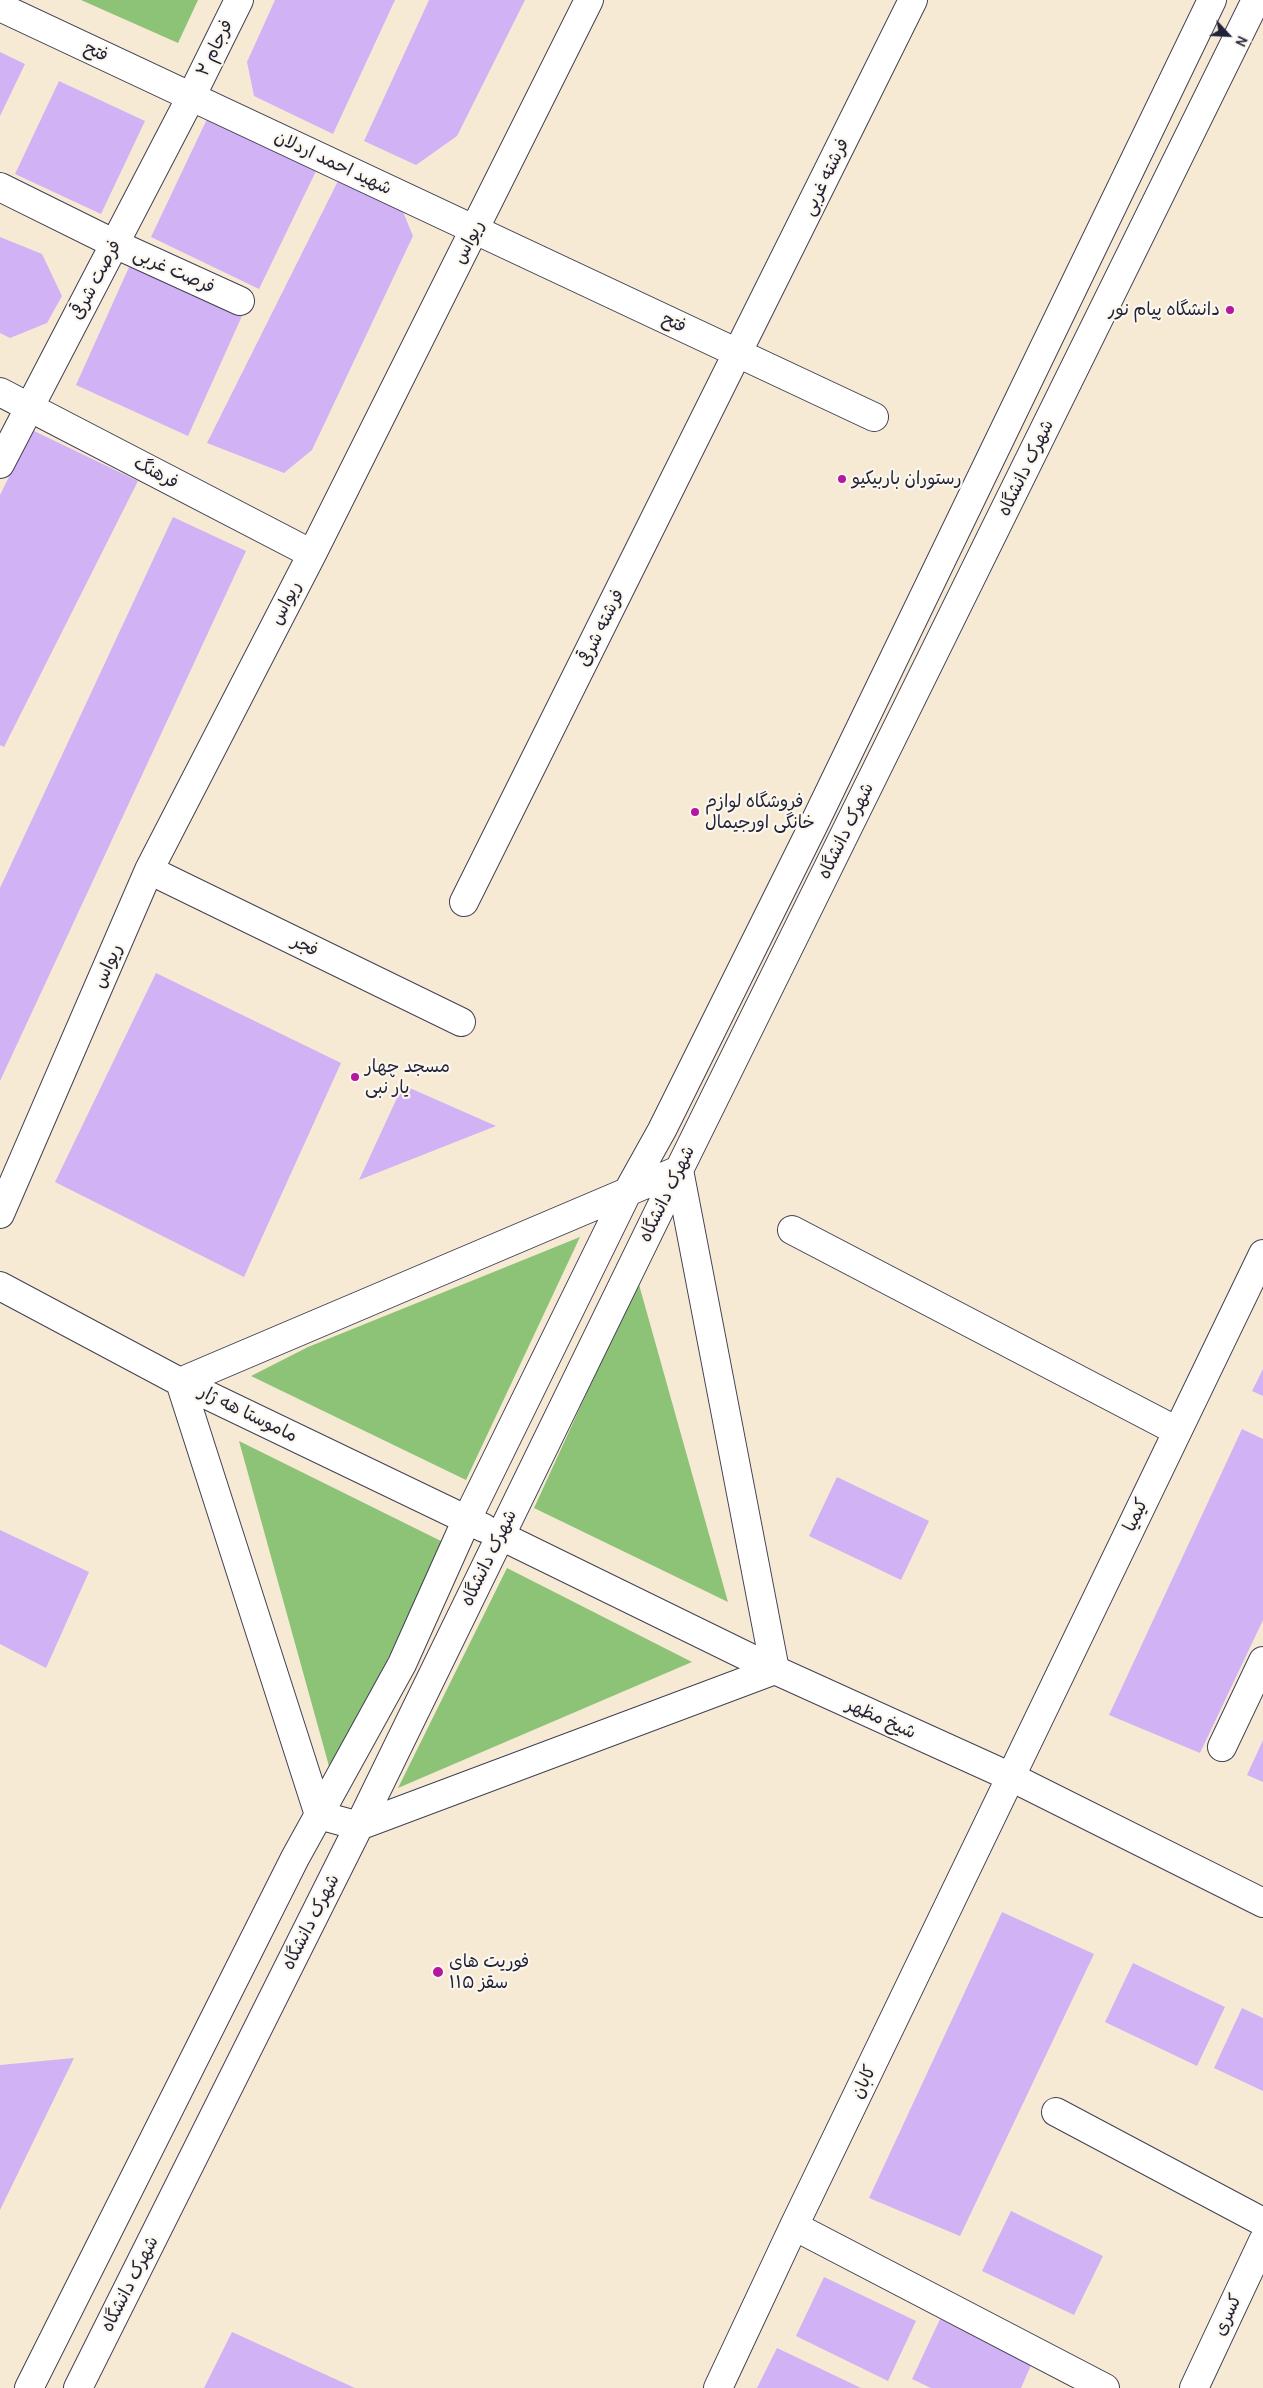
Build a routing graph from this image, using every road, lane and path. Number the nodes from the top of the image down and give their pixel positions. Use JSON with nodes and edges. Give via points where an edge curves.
{"nodes":[{"id":1,"x":239,"y":0,"type":"edge"},
{"id":2,"x":589,"y":0,"type":"edge"},
{"id":3,"x":913,"y":0,"type":"edge"},
{"id":4,"x":1212,"y":0,"type":"edge"},
{"id":5,"x":1256,"y":0,"type":"edge"},
{"id":6,"x":0,"y":7,"type":"edge"},
{"id":7,"x":191,"y":97,"type":"junction"},
{"id":8,"x":0,"y":187,"type":"edge"},
{"id":9,"x":475,"y":230,"type":"junction"},
{"id":10,"x":115,"y":244,"type":"junction"},
{"id":11,"x":240,"y":300,"type":"dead end"},
{"id":12,"x":738,"y":353,"type":"junction"},
{"id":13,"x":0,"y":392,"type":"edge"},
{"id":14,"x":30,"y":407,"type":"junction"},
{"id":15,"x":874,"y":417,"type":"dead end"},
{"id":16,"x":0,"y":464,"type":"edge"},
{"id":17,"x":312,"y":554,"type":"junction"},
{"id":18,"x":150,"y":870,"type":"junction"},
{"id":19,"x":464,"y":902,"type":"dead end"},
{"id":20,"x":461,"y":1022,"type":"dead end"},
{"id":21,"x":679,"y":1170,"type":"junction"},
{"id":22,"x":628,"y":1191,"type":"junction"},
{"id":23,"x":0,"y":1214,"type":"edge"},
{"id":24,"x":792,"y":1230,"type":"dead end"},
{"id":25,"x":1263,"y":1254,"type":"edge"},
{"id":26,"x":0,"y":1286,"type":"edge"},
{"id":27,"x":180,"y":1382,"type":"junction"},
{"id":28,"x":1176,"y":1431,"type":"junction"},
{"id":29,"x":467,"y":1520,"type":"junction"},
{"id":30,"x":499,"y":1535,"type":"junction"},
{"id":31,"x":1263,"y":1661,"type":"edge"},
{"id":32,"x":775,"y":1670,"type":"junction"},
{"id":33,"x":1222,"y":1748,"type":"dead end"},
{"id":34,"x":1011,"y":1777,"type":"junction"},
{"id":35,"x":319,"y":1815,"type":"junction"},
{"id":36,"x":359,"y":1826,"type":"junction"},
{"id":37,"x":1263,"y":1903,"type":"edge"},
{"id":38,"x":1056,"y":2112,"type":"dead end"},
{"id":39,"x":1263,"y":2222,"type":"edge"},
{"id":40,"x":794,"y":2226,"type":"junction"},
{"id":41,"x":1263,"y":2241,"type":"edge"},
{"id":42,"x":29,"y":2388,"type":"edge"},
{"id":43,"x":78,"y":2388,"type":"edge"},
{"id":44,"x":718,"y":2388,"type":"edge"},
{"id":45,"x":1106,"y":2388,"type":"edge"},
{"id":46,"x":1194,"y":2388,"type":"edge"}],
"edges":[{"from":1,"to":7,"type":"street","name":"فرجام ۲"},
{"from":2,"to":9,"type":"street","name":"ریواس"},
{"from":3,"to":12,"type":"street","name":"فرشته غربی"},
{"from":4,"to":22,"type":"street","via":[[817,817]]},
{"from":5,"to":21,"type":"street","name":"شهرک دانشگاه"},
{"from":6,"to":7,"type":"street","name":"فتح"},
{"from":7,"to":9,"type":"street","name":"شهید احمد اردلان"},
{"from":7,"to":10,"type":"street","name":"فرصت شرقی"},
{"from":8,"to":10,"type":"street","name":"فرصت غربی"},
{"from":9,"to":12,"type":"street","name":"فتح"},
{"from":9,"to":17,"type":"street","name":"ریواس"},
{"from":10,"to":11,"type":"street","name":"فرصت غربی"},
{"from":10,"to":14,"type":"street","name":"فرصت شرقی"},
{"from":12,"to":15,"type":"street","name":"فتح"},
{"from":12,"to":19,"type":"street","name":"فرشته شرقی"},
{"from":13,"to":14,"type":"street","name":"فرهنگ"},
{"from":14,"to":16,"type":"street","name":"فرصت شرقی"},
{"from":14,"to":17,"type":"street","name":"فرهنگ"},
{"from":17,"to":18,"type":"street","name":"ریواس"},
{"from":18,"to":20,"type":"street","name":"فجر"},
{"from":18,"to":23,"type":"street","name":"ریواس"},
{"from":21,"to":22,"type":"street"},
{"from":21,"to":30,"type":"street","name":"شهرک دانشگاه"},
{"from":21,"to":32,"type":"street"},
{"from":22,"to":27,"type":"street"},
{"from":22,"to":29,"type":"street"},
{"from":24,"to":28,"type":"street"},
{"from":25,"to":28,"type":"street","name":"کیمیا"},
{"from":26,"to":27,"type":"street","name":"ماموستا هه ژار"},
{"from":27,"to":29,"type":"street","name":"ماموستا هه ژار"},
{"from":27,"to":35,"type":"street"},
{"from":28,"to":34,"type":"street","name":"کیمیا"},
{"from":29,"to":30,"type":"street","name":"ماموستا هه ژار"},
{"from":29,"to":35,"type":"street","via":[[402,1664]]},
{"from":30,"to":32,"type":"street","name":"شیخ مظهر"},
{"from":30,"to":36,"type":"street","name":"شهرک دانشگاه"},
{"from":31,"to":33,"type":"street"},
{"from":32,"to":34,"type":"street","name":"شیخ مظهر"},
{"from":32,"to":36,"type":"street"},
{"from":34,"to":37,"type":"street","name":"شیخ مظهر"},
{"from":34,"to":40,"type":"street","name":"کابان"},
{"from":35,"to":36,"type":"street"},
{"from":35,"to":42,"type":"street"},
{"from":36,"to":43,"type":"street","name":"شهرک دانشگاه"},
{"from":38,"to":39,"type":"street"},
{"from":40,"to":44,"type":"street","name":"کابان"},
{"from":40,"to":45,"type":"street"},
{"from":41,"to":46,"type":"street","name":"کسری"}]}
